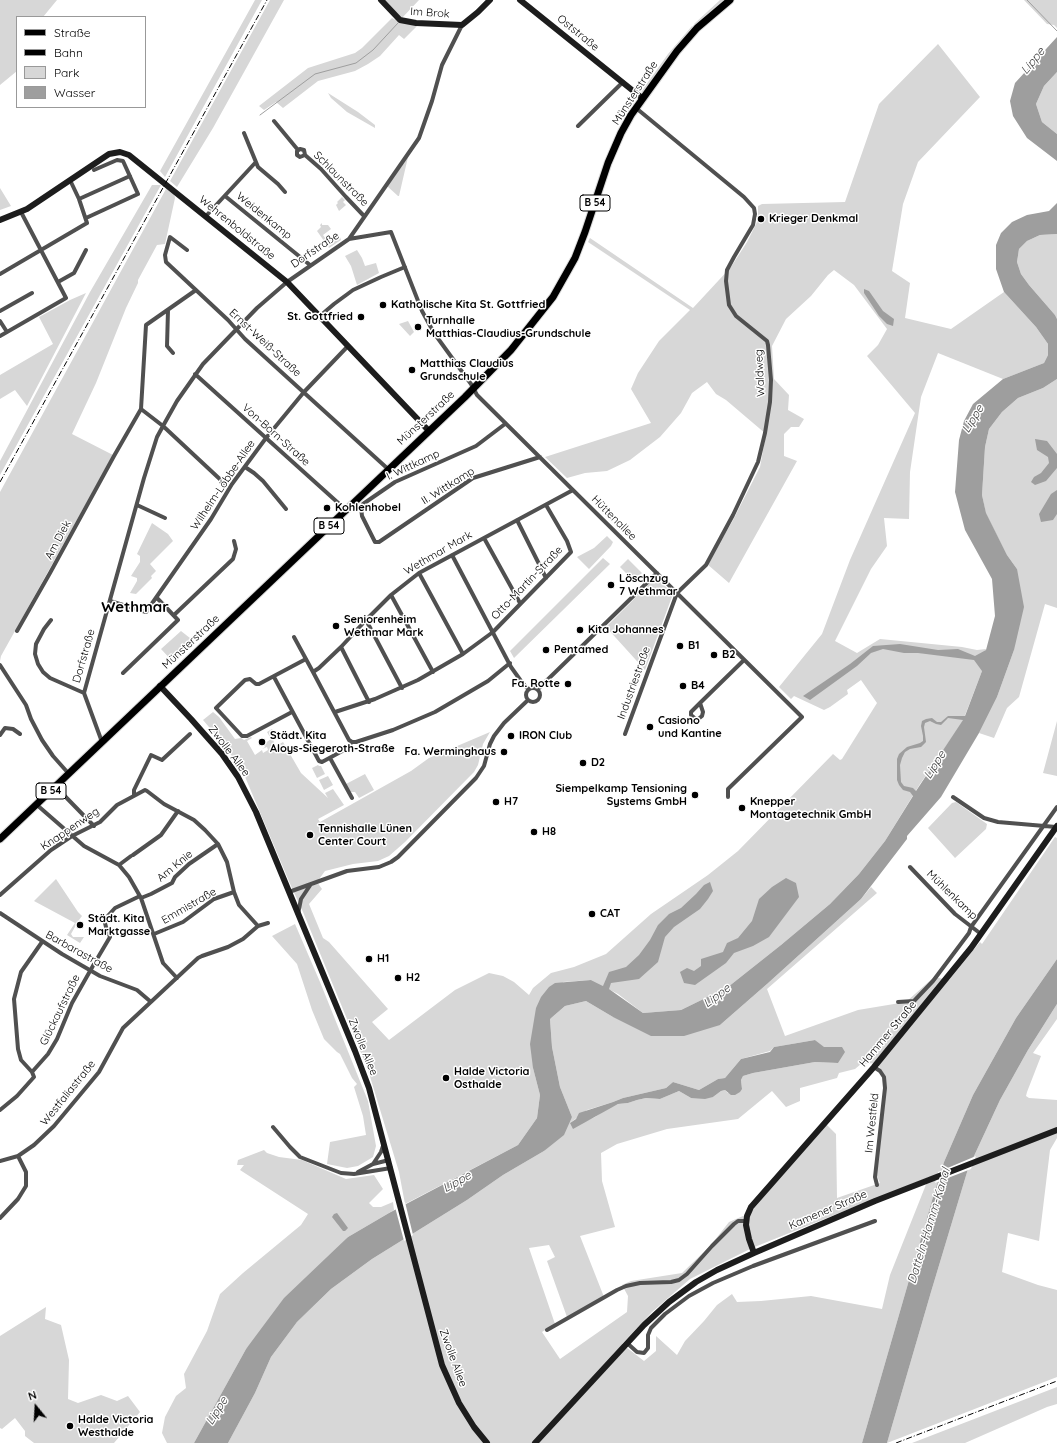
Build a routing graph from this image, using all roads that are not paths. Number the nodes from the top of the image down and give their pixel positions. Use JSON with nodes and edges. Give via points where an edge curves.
{"nodes":[{"id":1,"x":381,"y":0,"type":"edge"},
{"id":2,"x":490,"y":0,"type":"edge"},
{"id":3,"x":520,"y":0,"type":"edge"},
{"id":4,"x":730,"y":0,"type":"edge"},
{"id":5,"x":462,"y":25,"type":"junction"},
{"id":6,"x":623,"y":82,"type":"junction"},
{"id":7,"x":642,"y":98,"type":"junction"},
{"id":8,"x":636,"y":108,"type":"junction"},
{"id":9,"x":274,"y":121,"type":"dead end"},
{"id":10,"x":578,"y":126,"type":"dead end"},
{"id":11,"x":244,"y":133,"type":"dead end"},
{"id":12,"x":255,"y":163,"type":"junction"},
{"id":13,"x":94,"y":170,"type":"dead end"},
{"id":14,"x":130,"y":176,"type":"junction"},
{"id":15,"x":70,"y":180,"type":"junction"},
{"id":16,"x":285,"y":192,"type":"dead end"},
{"id":17,"x":225,"y":196,"type":"junction"},
{"id":18,"x":79,"y":199,"type":"junction"},
{"id":19,"x":21,"y":212,"type":"junction"},
{"id":20,"x":206,"y":216,"type":"junction"},
{"id":21,"x":364,"y":216,"type":"junction"},
{"id":22,"x":86,"y":218,"type":"junction"},
{"id":23,"x":0,"y":220,"type":"edge"},
{"id":24,"x":349,"y":239,"type":"junction"},
{"id":25,"x":41,"y":250,"type":"junction"},
{"id":26,"x":86,"y":250,"type":"dead end"},
{"id":27,"x":187,"y":250,"type":"dead end"},
{"id":28,"x":310,"y":265,"type":"junction"},
{"id":29,"x":405,"y":267,"type":"junction"},
{"id":30,"x":0,"y":274,"type":"edge"},
{"id":31,"x":58,"y":282,"type":"junction"},
{"id":32,"x":287,"y":282,"type":"junction"},
{"id":33,"x":196,"y":290,"type":"junction"},
{"id":34,"x":32,"y":292,"type":"dead end"},
{"id":35,"x":168,"y":310,"type":"junction"},
{"id":36,"x":0,"y":311,"type":"edge"},
{"id":37,"x":320,"y":316,"type":"junction"},
{"id":38,"x":0,"y":321,"type":"edge"},
{"id":39,"x":237,"y":330,"type":"junction"},
{"id":40,"x":6,"y":332,"type":"junction"},
{"id":41,"x":0,"y":336,"type":"edge"},
{"id":42,"x":348,"y":346,"type":"junction"},
{"id":43,"x":173,"y":353,"type":"dead end"},
{"id":44,"x":195,"y":374,"type":"junction"},
{"id":45,"x":473,"y":388,"type":"junction"},
{"id":46,"x":304,"y":392,"type":"junction"},
{"id":47,"x":141,"y":410,"type":"junction"},
{"id":48,"x":505,"y":424,"type":"junction"},
{"id":49,"x":163,"y":426,"type":"junction"},
{"id":50,"x":429,"y":431,"type":"junction"},
{"id":51,"x":266,"y":438,"type":"junction"},
{"id":52,"x":540,"y":457,"type":"junction"},
{"id":53,"x":245,"y":466,"type":"junction"},
{"id":54,"x":388,"y":469,"type":"junction"},
{"id":55,"x":224,"y":483,"type":"dead end"},
{"id":56,"x":573,"y":490,"type":"junction"},
{"id":57,"x":546,"y":504,"type":"junction"},
{"id":58,"x":137,"y":505,"type":"junction"},
{"id":59,"x":286,"y":509,"type":"dead end"},
{"id":60,"x":346,"y":510,"type":"junction"},
{"id":61,"x":165,"y":518,"type":"dead end"},
{"id":62,"x":517,"y":520,"type":"junction"},
{"id":63,"x":484,"y":538,"type":"junction"},
{"id":64,"x":374,"y":540,"type":"joint"},
{"id":65,"x":234,"y":541,"type":"dead end"},
{"id":66,"x":452,"y":555,"type":"junction"},
{"id":67,"x":419,"y":573,"type":"junction"},
{"id":68,"x":657,"y":573,"type":"junction"},
{"id":69,"x":546,"y":578,"type":"junction"},
{"id":70,"x":676,"y":593,"type":"junction"},
{"id":71,"x":391,"y":595,"type":"junction"},
{"id":72,"x":157,"y":598,"type":"junction"},
{"id":73,"x":110,"y":601,"type":"junction"},
{"id":74,"x":520,"y":603,"type":"junction"},
{"id":75,"x":174,"y":615,"type":"junction"},
{"id":76,"x":51,"y":620,"type":"dead end"},
{"id":77,"x":366,"y":620,"type":"junction"},
{"id":78,"x":17,"y":631,"type":"dead end"},
{"id":79,"x":493,"y":632,"type":"junction"},
{"id":80,"x":294,"y":637,"type":"dead end"},
{"id":81,"x":340,"y":647,"type":"junction"},
{"id":82,"x":463,"y":654,"type":"junction"},
{"id":83,"x":306,"y":659,"type":"junction"},
{"id":84,"x":744,"y":660,"type":"junction"},
{"id":85,"x":510,"y":663,"type":"junction"},
{"id":86,"x":0,"y":665,"type":"edge"},
{"id":87,"x":313,"y":672,"type":"junction"},
{"id":88,"x":433,"y":672,"type":"junction"},
{"id":89,"x":123,"y":673,"type":"dead end"},
{"id":90,"x":274,"y":677,"type":"junction"},
{"id":91,"x":160,"y":686,"type":"junction"},
{"id":92,"x":402,"y":688,"type":"junction"},
{"id":93,"x":528,"y":690,"type":"junction"},
{"id":94,"x":538,"y":690,"type":"junction"},
{"id":95,"x":84,"y":693,"type":"junction"},
{"id":96,"x":528,"y":700,"type":"junction"},
{"id":97,"x":369,"y":702,"type":"junction"},
{"id":98,"x":700,"y":703,"type":"dead end"},
{"id":99,"x":292,"y":712,"type":"junction"},
{"id":100,"x":335,"y":712,"type":"junction"},
{"id":101,"x":20,"y":734,"type":"dead end"},
{"id":102,"x":190,"y":734,"type":"dead end"},
{"id":103,"x":625,"y":734,"type":"dead end"},
{"id":104,"x":0,"y":735,"type":"edge"},
{"id":105,"x":352,"y":742,"type":"junction"},
{"id":106,"x":102,"y":743,"type":"junction"},
{"id":107,"x":330,"y":758,"type":"junction"},
{"id":108,"x":69,"y":774,"type":"junction"},
{"id":109,"x":56,"y":787,"type":"junction"},
{"id":110,"x":134,"y":796,"type":"junction"},
{"id":111,"x":728,"y":797,"type":"dead end"},
{"id":112,"x":953,"y":797,"type":"dead end"},
{"id":113,"x":352,"y":798,"type":"dead end"},
{"id":114,"x":37,"y":805,"type":"junction"},
{"id":115,"x":1057,"y":807,"type":"edge"},
{"id":116,"x":178,"y":811,"type":"junction"},
{"id":117,"x":1044,"y":825,"type":"junction"},
{"id":118,"x":94,"y":826,"type":"junction"},
{"id":119,"x":1057,"y":827,"type":"edge"},
{"id":120,"x":72,"y":836,"type":"junction"},
{"id":121,"x":0,"y":839,"type":"edge"},
{"id":122,"x":218,"y":844,"type":"junction"},
{"id":123,"x":119,"y":865,"type":"junction"},
{"id":124,"x":910,"y":867,"type":"dead end"},
{"id":125,"x":311,"y":884,"type":"junction"},
{"id":126,"x":234,"y":892,"type":"junction"},
{"id":127,"x":289,"y":892,"type":"junction"},
{"id":128,"x":0,"y":895,"type":"edge"},
{"id":129,"x":141,"y":897,"type":"junction"},
{"id":130,"x":0,"y":913,"type":"edge"},
{"id":131,"x":298,"y":914,"type":"junction"},
{"id":132,"x":268,"y":923,"type":"dead end"},
{"id":133,"x":258,"y":926,"type":"junction"},
{"id":134,"x":971,"y":927,"type":"junction"},
{"id":135,"x":154,"y":934,"type":"junction"},
{"id":136,"x":981,"y":934,"type":"junction"},
{"id":137,"x":42,"y":942,"type":"junction"},
{"id":138,"x":97,"y":959,"type":"dead end"},
{"id":139,"x":94,"y":964,"type":"dead end"},
{"id":140,"x":90,"y":970,"type":"junction"},
{"id":141,"x":177,"y":978,"type":"junction"},
{"id":142,"x":151,"y":1002,"type":"junction"},
{"id":143,"x":898,"y":1002,"type":"dead end"},
{"id":144,"x":874,"y":1067,"type":"junction"},
{"id":145,"x":32,"y":1072,"type":"junction"},
{"id":146,"x":0,"y":1110,"type":"edge"},
{"id":147,"x":273,"y":1127,"type":"dead end"},
{"id":148,"x":1057,"y":1130,"type":"edge"},
{"id":149,"x":384,"y":1144,"type":"junction"},
{"id":150,"x":18,"y":1156,"type":"junction"},
{"id":151,"x":389,"y":1160,"type":"junction"},
{"id":152,"x":0,"y":1161,"type":"edge"},
{"id":153,"x":373,"y":1164,"type":"junction"},
{"id":154,"x":391,"y":1168,"type":"junction"},
{"id":155,"x":354,"y":1174,"type":"junction"},
{"id":156,"x":877,"y":1185,"type":"dead end"},
{"id":157,"x":0,"y":1218,"type":"edge"},
{"id":158,"x":746,"y":1221,"type":"junction"},
{"id":159,"x":875,"y":1221,"type":"dead end"},
{"id":160,"x":754,"y":1253,"type":"junction"},
{"id":161,"x":547,"y":1330,"type":"dead end"},
{"id":162,"x":627,"y":1343,"type":"junction"},
{"id":163,"x":487,"y":1443,"type":"edge"},
{"id":164,"x":535,"y":1443,"type":"edge"}],
"edges":[{"from":1,"to":5,"type":"street","name":"Im Brok","via":[[400,20]]},
{"from":2,"to":5,"type":"street","name":"Dorfstraße"},
{"from":3,"to":6,"type":"street","name":"Oststraße"},
{"from":4,"to":7,"type":"main road","name":"Münsterstraße","number":"B 54","via":[[688,38]]},
{"from":5,"to":21,"type":"street","name":"Dorfstraße","via":[[442,65],[419,138]]},
{"from":6,"to":7,"type":"street","name":"Oststraße"},
{"from":6,"to":10,"type":"street"},
{"from":7,"to":8,"type":"main road","name":"Münsterstraße","number":"B 54"},
{"from":8,"to":45,"type":"main road","name":"Münsterstraße","number":"B 54","via":[[608,162],[576,258],[539,317]]},
{"from":8,"to":70,"type":"street","name":"Waldweg","via":[[754,208],[753,225],[734,257],[726,281],[729,305],[736,316],[766,341],[770,357],[770,402],[758,462],[706,565]]},
{"from":9,"to":21,"type":"street","name":"Schlaunstraße","via":[[298,150],[304,150],[305,155]]},
{"from":11,"to":12,"type":"street"},
{"from":12,"to":16,"type":"street"},
{"from":12,"to":17,"type":"street","name":"Weidenkamp"},
{"from":13,"to":14,"type":"street","via":[[117,160],[123,161]]},
{"from":14,"to":18,"type":"street"},
{"from":14,"to":22,"type":"street","via":[[138,194]]},
{"from":15,"to":18,"type":"street"},
{"from":15,"to":19,"type":"street","name":"Wehrenboldstraße"},
{"from":15,"to":20,"type":"street","name":"Wehrenboldstraße","via":[[109,154],[124,153],[134,157]]},
{"from":17,"to":20,"type":"street","name":"Weidenkamp"},
{"from":17,"to":28,"type":"street","name":"Weidenkamp"},
{"from":18,"to":22,"type":"street"},
{"from":19,"to":23,"type":"street","name":"Wehrenboldstraße"},
{"from":19,"to":25,"type":"street"},
{"from":20,"to":32,"type":"street","name":"Wehrenboldstraße"},
{"from":21,"to":24,"type":"street","name":"Dorfstraße"},
{"from":22,"to":25,"type":"street","via":[[87,223]]},
{"from":24,"to":28,"type":"street","name":"Dorfstraße"},
{"from":24,"to":29,"type":"street","name":"Hüttenallee","via":[[391,232]]},
{"from":25,"to":30,"type":"street"},
{"from":25,"to":31,"type":"street"},
{"from":26,"to":31,"type":"street","via":[[74,273]]},
{"from":27,"to":33,"type":"street","name":"Ernst-Weiß-Straße","via":[[170,237],[166,262]]},
{"from":28,"to":32,"type":"street","name":"Dorfstraße"},
{"from":29,"to":37,"type":"street","via":[[353,290]]},
{"from":29,"to":45,"type":"street","name":"Hüttenallee","via":[[417,301],[428,322]]},
{"from":31,"to":40,"type":"street","via":[[66,298]]},
{"from":32,"to":37,"type":"street","name":"Wehrenboldstraße"},
{"from":32,"to":39,"type":"street","name":"Dorfstraße"},
{"from":33,"to":35,"type":"street"},
{"from":33,"to":39,"type":"street","name":"Ernst-Weiß-Straße"},
{"from":34,"to":36,"type":"street"},
{"from":35,"to":43,"type":"street","via":[[167,346]]},
{"from":35,"to":47,"type":"street","via":[[146,325]]},
{"from":37,"to":42,"type":"street","name":"Wehrenboldstraße"},
{"from":38,"to":40,"type":"street"},
{"from":39,"to":44,"type":"street","name":"Dorfstraße"},
{"from":39,"to":46,"type":"street","name":"Ernst-Weiß-Straße"},
{"from":40,"to":41,"type":"street"},
{"from":42,"to":46,"type":"street","name":"Wilhelm-Löbbe-Allee"},
{"from":42,"to":50,"type":"street","name":"Wehrenboldstraße"},
{"from":44,"to":49,"type":"street","name":"Dorfstraße"},
{"from":44,"to":51,"type":"street","name":"Von-Born-Straße"},
{"from":45,"to":48,"type":"street","name":"Hüttenallee"},
{"from":45,"to":50,"type":"main road","name":"Münsterstraße","number":"B 54"},
{"from":46,"to":51,"type":"street","name":"Wilhelm-Löbbe-Allee"},
{"from":46,"to":54,"type":"street","name":"Ernst-Weiß-Straße"},
{"from":47,"to":49,"type":"street"},
{"from":47,"to":78,"type":"street","name":"Am Diek"},
{"from":48,"to":52,"type":"street","name":"Hüttenallee"},
{"from":48,"to":64,"type":"street","name":"I. Wittkamp","via":[[476,446],[395,482],[363,504],[362,516]]},
{"from":49,"to":55,"type":"street"},
{"from":49,"to":58,"type":"street","name":"Dorfstraße","via":[[152,453]]},
{"from":50,"to":54,"type":"main road","name":"Münsterstraße","number":"B 54"},
{"from":51,"to":53,"type":"street","name":"Wilhelm-Löbbe-Allee"},
{"from":51,"to":60,"type":"street","name":"Von-Born-Straße"},
{"from":52,"to":56,"type":"street","name":"Hüttenallee"},
{"from":52,"to":64,"type":"street","name":"II. Wittkamp","via":[[473,478],[378,542]]},
{"from":53,"to":59,"type":"street","via":[[263,481]]},
{"from":53,"to":72,"type":"street","name":"Wilhelm-Löbbe-Allee"},
{"from":54,"to":60,"type":"main road","name":"Münsterstraße","number":"B 54"},
{"from":56,"to":57,"type":"street","name":"Wethmar Mark"},
{"from":56,"to":68,"type":"street","name":"Hüttenallee"},
{"from":57,"to":62,"type":"street","name":"Wethmar Mark"},
{"from":57,"to":69,"type":"street","name":"Otto-Martin-Straße","via":[[567,541],[570,552]]},
{"from":58,"to":61,"type":"street"},
{"from":58,"to":73,"type":"street","name":"Dorfstraße"},
{"from":60,"to":91,"type":"main road","name":"Münsterstraße","number":"B 54"},
{"from":62,"to":63,"type":"street","name":"Wethmar Mark"},
{"from":62,"to":69,"type":"street"},
{"from":63,"to":66,"type":"street","name":"Wethmar Mark"},
{"from":63,"to":74,"type":"street"},
{"from":65,"to":75,"type":"street","via":[[236,549],[233,559]]},
{"from":66,"to":67,"type":"street","name":"Wethmar Mark"},
{"from":66,"to":79,"type":"street"},
{"from":67,"to":71,"type":"street","name":"Wethmar Mark"},
{"from":67,"to":82,"type":"street"},
{"from":68,"to":70,"type":"street","name":"Hüttenallee"},
{"from":68,"to":94,"type":"street"},
{"from":69,"to":74,"type":"street","name":"Otto-Martin-Straße"},
{"from":70,"to":84,"type":"street","name":"Hüttenallee"},
{"from":70,"to":103,"type":"street","name":"Industriestraße"},
{"from":71,"to":77,"type":"street","name":"Wethmar Mark"},
{"from":71,"to":88,"type":"street"},
{"from":72,"to":73,"type":"street","name":"Wilhelm-Löbbe-Allee","via":[[146,612]]},
{"from":72,"to":75,"type":"street"},
{"from":73,"to":95,"type":"street","name":"Dorfstraße"},
{"from":74,"to":79,"type":"street","name":"Otto-Martin-Straße"},
{"from":75,"to":89,"type":"street","via":[[178,620]]},
{"from":76,"to":95,"type":"street","via":[[36,644],[38,664],[50,678]]},
{"from":77,"to":81,"type":"street","name":"Wethmar Mark"},
{"from":77,"to":92,"type":"street"},
{"from":79,"to":82,"type":"street","name":"Otto-Martin-Straße"},
{"from":79,"to":85,"type":"street"},
{"from":80,"to":83,"type":"street"},
{"from":81,"to":87,"type":"street","name":"Wethmar Mark"},
{"from":81,"to":97,"type":"street"},
{"from":82,"to":88,"type":"street","name":"Otto-Martin-Straße"},
{"from":83,"to":87,"type":"street"},
{"from":83,"to":90,"type":"street"},
{"from":84,"to":98,"type":"street"},
{"from":84,"to":111,"type":"street","name":"Hüttenallee","via":[[802,717],[728,789]]},
{"from":85,"to":93,"type":"street"},
{"from":85,"to":105,"type":"street","via":[[488,681],[435,712],[393,730]]},
{"from":86,"to":108,"type":"street","via":[[26,705],[42,740]]},
{"from":87,"to":100,"type":"street"},
{"from":88,"to":92,"type":"street","name":"Otto-Martin-Straße"},
{"from":90,"to":99,"type":"street"},
{"from":90,"to":99,"type":"street","via":[[259,684],[250,679],[245,680],[216,708],[242,736],[247,736]]},
{"from":91,"to":106,"type":"main road","name":"Münsterstraße","number":"B 54"},
{"from":91,"to":127,"type":"street","name":"Zwolle Allee","via":[[204,732],[238,777],[251,801]]},
{"from":92,"to":97,"type":"street","name":"Otto-Martin-Straße"},
{"from":93,"to":94,"type":"street"},
{"from":93,"to":96,"type":"street"},
{"from":94,"to":96,"type":"street","via":[[538,700]]},
{"from":95,"to":106,"type":"street","name":"Dorfstraße"},
{"from":96,"to":125,"type":"street","via":[[497,731],[490,744],[484,766],[476,778],[398,857],[379,867],[347,871]]},
{"from":97,"to":100,"type":"street","name":"Otto-Martin-Straße"},
{"from":99,"to":107,"type":"street","via":[[319,761]]},
{"from":100,"to":105,"type":"street"},
{"from":101,"to":104,"type":"street","via":[[5,728]]},
{"from":102,"to":110,"type":"street","via":[[162,760],[151,755],[134,790]]},
{"from":105,"to":107,"type":"street","via":[[346,749]]},
{"from":106,"to":108,"type":"main road","name":"Münsterstraße","number":"B 54"},
{"from":107,"to":113,"type":"street"},
{"from":108,"to":109,"type":"main road","name":"Münsterstraße","number":"B 54"},
{"from":109,"to":114,"type":"main road","name":"Münsterstraße","number":"B 54"},
{"from":109,"to":118,"type":"street"},
{"from":110,"to":116,"type":"street","via":[[144,790],[147,791]]},
{"from":110,"to":118,"type":"street","name":"Knappenweg","via":[[117,805]]},
{"from":112,"to":117,"type":"street","via":[[984,818],[998,822]]},
{"from":114,"to":120,"type":"street"},
{"from":114,"to":121,"type":"main road","name":"Münsterstraße","number":"B 54"},
{"from":115,"to":117,"type":"street","name":"Hammer Straße"},
{"from":116,"to":122,"type":"street","via":[[194,820]]},
{"from":116,"to":123,"type":"street","via":[[161,835]]},
{"from":117,"to":119,"type":"street"},
{"from":117,"to":134,"type":"street","name":"Hammer Straße"},
{"from":118,"to":120,"type":"street","name":"Knappenweg"},
{"from":119,"to":136,"type":"street","name":"Hammer Straße"},
{"from":120,"to":123,"type":"street","via":[[96,854]]},
{"from":120,"to":128,"type":"street","name":"Knappenweg","via":[[51,850]]},
{"from":122,"to":126,"type":"street","via":[[227,862]]},
{"from":122,"to":129,"type":"street","name":"Am Knie","via":[[189,864],[172,883]]},
{"from":123,"to":129,"type":"street"},
{"from":124,"to":134,"type":"street","name":"Mühlenkamp"},
{"from":125,"to":127,"type":"street"},
{"from":125,"to":131,"type":"street","via":[[301,899]]},
{"from":126,"to":133,"type":"street","via":[[239,905]]},
{"from":126,"to":135,"type":"street","name":"Emmistraße","via":[[214,900],[183,922]]},
{"from":127,"to":131,"type":"street","name":"Zwolle Allee"},
{"from":129,"to":135,"type":"street"},
{"from":129,"to":138,"type":"street","name":"Am Knie","via":[[115,908],[106,918],[110,938]]},
{"from":130,"to":137,"type":"street","name":"Barbarastraße"},
{"from":131,"to":149,"type":"street","name":"Zwolle Allee","via":[[365,1076]]},
{"from":132,"to":133,"type":"street"},
{"from":133,"to":141,"type":"street","via":[[243,939],[202,956]]},
{"from":134,"to":136,"type":"street","name":"Mühlenkamp"},
{"from":134,"to":143,"type":"street","name":"Hammer Straße","via":[[933,981],[914,1001]]},
{"from":135,"to":141,"type":"street","via":[[163,963]]},
{"from":136,"to":144,"type":"street","name":"Hammer Straße"},
{"from":137,"to":140,"type":"street","name":"Barbarastraße"},
{"from":137,"to":145,"type":"street","via":[[21,972],[14,999],[18,1049],[21,1060]]},
{"from":139,"to":140,"type":"street","name":"Glückaufstraße"},
{"from":140,"to":142,"type":"street","name":"Barbarastraße","via":[[137,990]]},
{"from":140,"to":145,"type":"street","name":"Glückaufstraße","via":[[72,1003],[57,1039]]},
{"from":141,"to":142,"type":"street","name":"Westfaliastraße"},
{"from":142,"to":150,"type":"street","name":"Westfaliastraße","via":[[123,1028],[99,1072],[75,1102],[34,1145]]},
{"from":144,"to":156,"type":"street","name":"Im Westfeld","via":[[884,1077],[875,1178]]},
{"from":144,"to":158,"type":"street","name":"Hammer Straße","via":[[754,1203],[748,1211]]},
{"from":145,"to":146,"type":"street","name":"Glückaufstraße","via":[[34,1077]]},
{"from":147,"to":155,"type":"street","via":[[300,1157],[341,1173]]},
{"from":148,"to":160,"type":"street","name":"Kamener Straße","via":[[926,1180]]},
{"from":149,"to":151,"type":"street","name":"Zwolle Allee"},
{"from":149,"to":153,"type":"street"},
{"from":150,"to":152,"type":"street","name":"Westfaliastraße"},
{"from":150,"to":157,"type":"street","via":[[26,1172],[26,1186],[18,1200]]},
{"from":151,"to":153,"type":"street"},
{"from":151,"to":154,"type":"street","name":"Zwolle Allee"},
{"from":153,"to":155,"type":"street"},
{"from":154,"to":155,"type":"street"},
{"from":154,"to":163,"type":"street","name":"Zwolle Allee","via":[[437,1349],[449,1383],[469,1419]]},
{"from":158,"to":160,"type":"street"},
{"from":158,"to":161,"type":"street","via":[[734,1224],[680,1280],[626,1286]]},
{"from":159,"to":162,"type":"street","via":[[753,1266],[690,1296],[651,1328],[648,1334],[648,1348],[644,1353],[637,1352]]},
{"from":160,"to":162,"type":"street","name":"Kamener Straße","via":[[696,1282],[654,1315]]},
{"from":162,"to":164,"type":"street","name":"Kamener Straße"}]}
